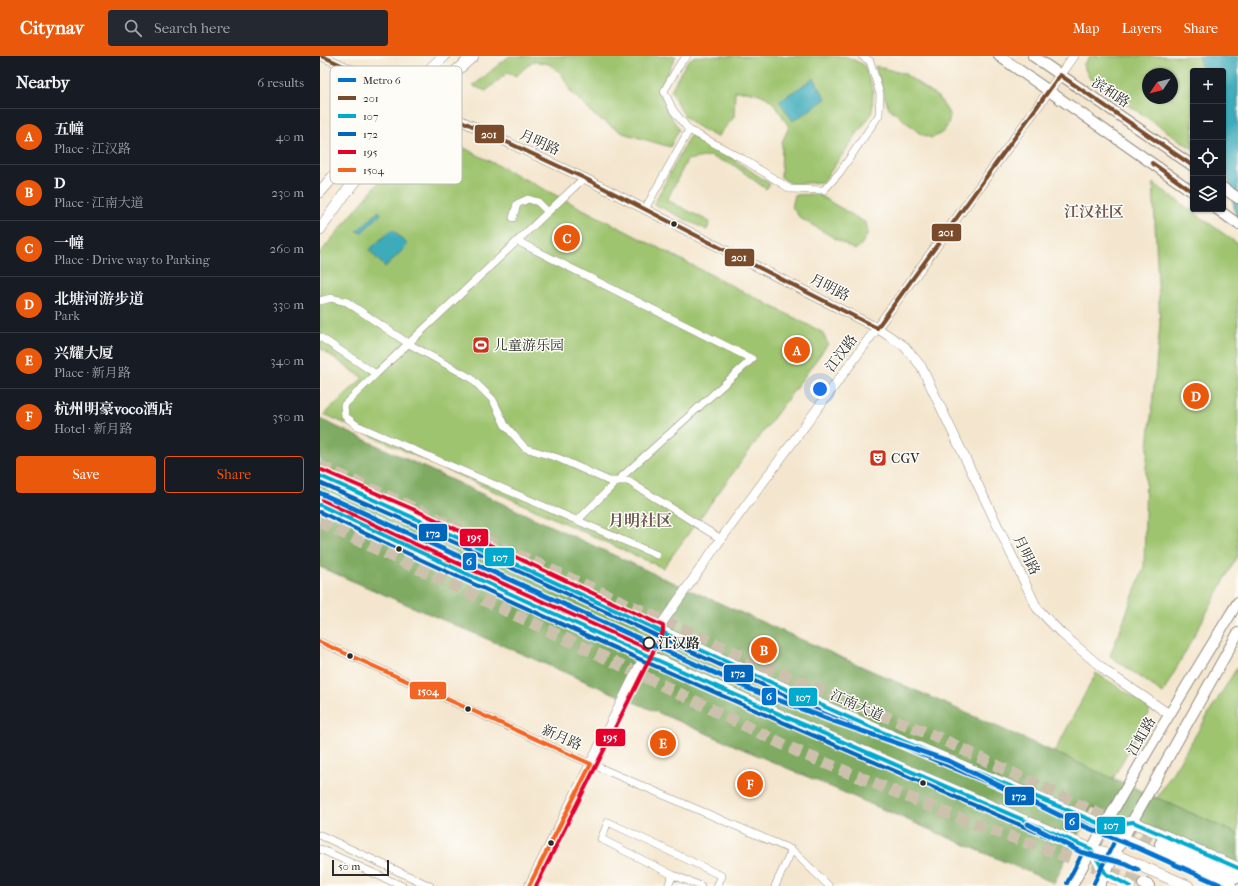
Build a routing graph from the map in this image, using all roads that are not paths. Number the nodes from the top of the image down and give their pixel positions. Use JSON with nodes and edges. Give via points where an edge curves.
{"nodes":[{"id":1,"x":322,"y":56,"type":"edge"},
{"id":2,"x":444,"y":56,"type":"edge"},
{"id":3,"x":474,"y":56,"type":"edge"},
{"id":4,"x":687,"y":56,"type":"edge"},
{"id":5,"x":862,"y":56,"type":"edge"},
{"id":6,"x":999,"y":56,"type":"edge"},
{"id":7,"x":1033,"y":56,"type":"edge"},
{"id":8,"x":1074,"y":56,"type":"edge"},
{"id":9,"x":344,"y":66,"type":"edge"},
{"id":10,"x":433,"y":66,"type":"edge"},
{"id":11,"x":462,"y":66,"type":"edge"},
{"id":12,"x":1060,"y":75,"type":"junction"},
{"id":13,"x":1047,"y":92,"type":"junction"},
{"id":14,"x":462,"y":122,"type":"edge"},
{"id":15,"x":689,"y":130,"type":"junction"},
{"id":16,"x":1190,"y":164,"type":"edge"},
{"id":17,"x":584,"y":178,"type":"junction"},
{"id":18,"x":330,"y":180,"type":"edge"},
{"id":19,"x":353,"y":184,"type":"edge"},
{"id":20,"x":1190,"y":190,"type":"edge"},
{"id":21,"x":1226,"y":190,"type":"edge"},
{"id":22,"x":320,"y":192,"type":"edge"},
{"id":23,"x":1238,"y":198,"type":"edge"},
{"id":24,"x":645,"y":209,"type":"junction"},
{"id":25,"x":548,"y":212,"type":"junction"},
{"id":26,"x":1221,"y":212,"type":"edge"},
{"id":27,"x":513,"y":218,"type":"dead end"},
{"id":28,"x":1238,"y":224,"type":"edge"},
{"id":29,"x":320,"y":229,"type":"edge"},
{"id":30,"x":517,"y":241,"type":"junction"},
{"id":31,"x":320,"y":301,"type":"edge"},
{"id":32,"x":878,"y":328,"type":"junction"},
{"id":33,"x":320,"y":337,"type":"edge"},
{"id":34,"x":409,"y":344,"type":"junction"},
{"id":35,"x":376,"y":374,"type":"junction"},
{"id":36,"x":320,"y":476,"type":"edge"},
{"id":37,"x":617,"y":481,"type":"junction"},
{"id":38,"x":320,"y":505,"type":"edge"},
{"id":39,"x":577,"y":521,"type":"junction"},
{"id":40,"x":721,"y":539,"type":"junction"},
{"id":41,"x":657,"y":556,"type":"dead end"},
{"id":42,"x":1238,"y":602,"type":"edge"},
{"id":43,"x":658,"y":629,"type":"junction"},
{"id":44,"x":1238,"y":633,"type":"edge"},
{"id":45,"x":320,"y":642,"type":"edge"},
{"id":46,"x":646,"y":654,"type":"junction"},
{"id":47,"x":1169,"y":714,"type":"junction"},
{"id":48,"x":591,"y":764,"type":"junction"},
{"id":49,"x":1133,"y":822,"type":"junction"},
{"id":50,"x":1105,"y":826,"type":"junction"},
{"id":51,"x":320,"y":835,"type":"edge"},
{"id":52,"x":1123,"y":838,"type":"junction"},
{"id":53,"x":1161,"y":844,"type":"tunnel mouth"},
{"id":54,"x":320,"y":849,"type":"edge"},
{"id":55,"x":1091,"y":849,"type":"junction"},
{"id":56,"x":792,"y":850,"type":"junction"},
{"id":57,"x":1115,"y":855,"type":"junction"},
{"id":58,"x":1238,"y":868,"type":"edge"},
{"id":59,"x":1106,"y":874,"type":"junction"},
{"id":60,"x":673,"y":875,"type":"junction"},
{"id":61,"x":1238,"y":877,"type":"edge"},
{"id":62,"x":402,"y":886,"type":"edge"},
{"id":63,"x":430,"y":886,"type":"edge"},
{"id":64,"x":529,"y":886,"type":"edge"},
{"id":65,"x":668,"y":886,"type":"edge"},
{"id":66,"x":701,"y":886,"type":"edge"},
{"id":67,"x":717,"y":886,"type":"edge"},
{"id":68,"x":775,"y":886,"type":"edge"},
{"id":69,"x":829,"y":886,"type":"edge"},
{"id":70,"x":1072,"y":886,"type":"edge"},
{"id":71,"x":1099,"y":886,"type":"edge"},
{"id":72,"x":1130,"y":886,"type":"edge"},
{"id":73,"x":1188,"y":886,"type":"edge"},
{"id":74,"x":1231,"y":886,"type":"edge"}],
"edges":[{"from":1,"to":9,"type":"street","name":"月明路"},
{"from":2,"to":10,"type":"main road"},
{"from":3,"to":11,"type":"main road"},
{"from":4,"to":15,"type":"street","via":[[664,91],[673,110]]},
{"from":5,"to":15,"type":"street","via":[[870,61],[880,94],[879,115],[840,172],[824,190],[790,189],[743,159]]},
{"from":6,"to":13,"type":"main road"},
{"from":7,"to":12,"type":"main road","name":"滨和路"},
{"from":8,"to":12,"type":"street","name":"江汉路"},
{"from":12,"to":13,"type":"street","name":"江汉路"},
{"from":12,"to":16,"type":"main road","name":"滨和路"},
{"from":13,"to":20,"type":"main road","via":[[1109,132]]},
{"from":13,"to":32,"type":"street","name":"江汉路"},
{"from":14,"to":17,"type":"street","name":"月明路"},
{"from":15,"to":24,"type":"street"},
{"from":17,"to":24,"type":"street","name":"月明路"},
{"from":17,"to":25,"type":"street"},
{"from":18,"to":22,"type":"main road"},
{"from":19,"to":29,"type":"main road"},
{"from":21,"to":23,"type":"main road"},
{"from":24,"to":32,"type":"street","name":"月明路"},
{"from":25,"to":27,"type":"street","via":[[538,202],[528,199],[517,204]]},
{"from":25,"to":30,"type":"street"},
{"from":26,"to":28,"type":"main road"},
{"from":30,"to":34,"type":"street"},
{"from":30,"to":37,"type":"street","via":[[752,359]]},
{"from":31,"to":34,"type":"street","via":[[331,298],[347,302]]},
{"from":32,"to":40,"type":"street","name":"江汉路"},
{"from":32,"to":47,"type":"street","name":"月明路","via":[[904,346],[921,366],[1037,608],[1107,672]]},
{"from":33,"to":35,"type":"street"},
{"from":34,"to":35,"type":"street"},
{"from":34,"to":37,"type":"street","via":[[471,378],[493,400],[505,425],[525,448],[558,458],[609,481]]},
{"from":35,"to":39,"type":"street","via":[[344,405],[345,416],[356,425]]},
{"from":36,"to":43,"type":"main road","name":"江南大道","via":[[412,515]]},
{"from":37,"to":39,"type":"street"},
{"from":37,"to":40,"type":"street","via":[[628,481]]},
{"from":38,"to":46,"type":"main road","via":[[412,550]]},
{"from":39,"to":41,"type":"street"},
{"from":40,"to":43,"type":"street","name":"江汉路"},
{"from":42,"to":47,"type":"main road","name":"江虹路"},
{"from":43,"to":46,"type":"street","name":"江汉路"},
{"from":43,"to":50,"type":"main road","name":"江南大道","via":[[892,737]]},
{"from":44,"to":49,"type":"main road"},
{"from":45,"to":48,"type":"street","name":"新月路"},
{"from":46,"to":48,"type":"street","name":"江汉路"},
{"from":46,"to":55,"type":"main road","via":[[811,729]]},
{"from":47,"to":50,"type":"main road","name":"江虹路"},
{"from":48,"to":56,"type":"street","name":"新月路"},
{"from":48,"to":64,"type":"street","name":"江汉路"},
{"from":49,"to":50,"type":"main road"},
{"from":49,"to":52,"type":"main road"},
{"from":49,"to":58,"type":"main road"},
{"from":50,"to":52,"type":"main road","name":"江南大道"},
{"from":50,"to":55,"type":"main road","name":"江虹路"},
{"from":51,"to":63,"type":"street"},
{"from":52,"to":57,"type":"main road"},
{"from":52,"to":74,"type":"main road","name":"江南大道"},
{"from":53,"to":61,"type":"highway"},
{"from":54,"to":62,"type":"street"},
{"from":55,"to":57,"type":"main road"},
{"from":55,"to":59,"type":"main road"},
{"from":55,"to":70,"type":"main road","name":"江虹路"},
{"from":56,"to":68,"type":"street"},
{"from":56,"to":69,"type":"street","name":"新月路"},
{"from":57,"to":59,"type":"main road"},
{"from":57,"to":73,"type":"main road"},
{"from":59,"to":71,"type":"main road"},
{"from":59,"to":72,"type":"main road"},
{"from":60,"to":65,"type":"street"},
{"from":60,"to":66,"type":"street"},
{"from":60,"to":67,"type":"street","via":[[601,840],[608,822],[722,876]]}]}
